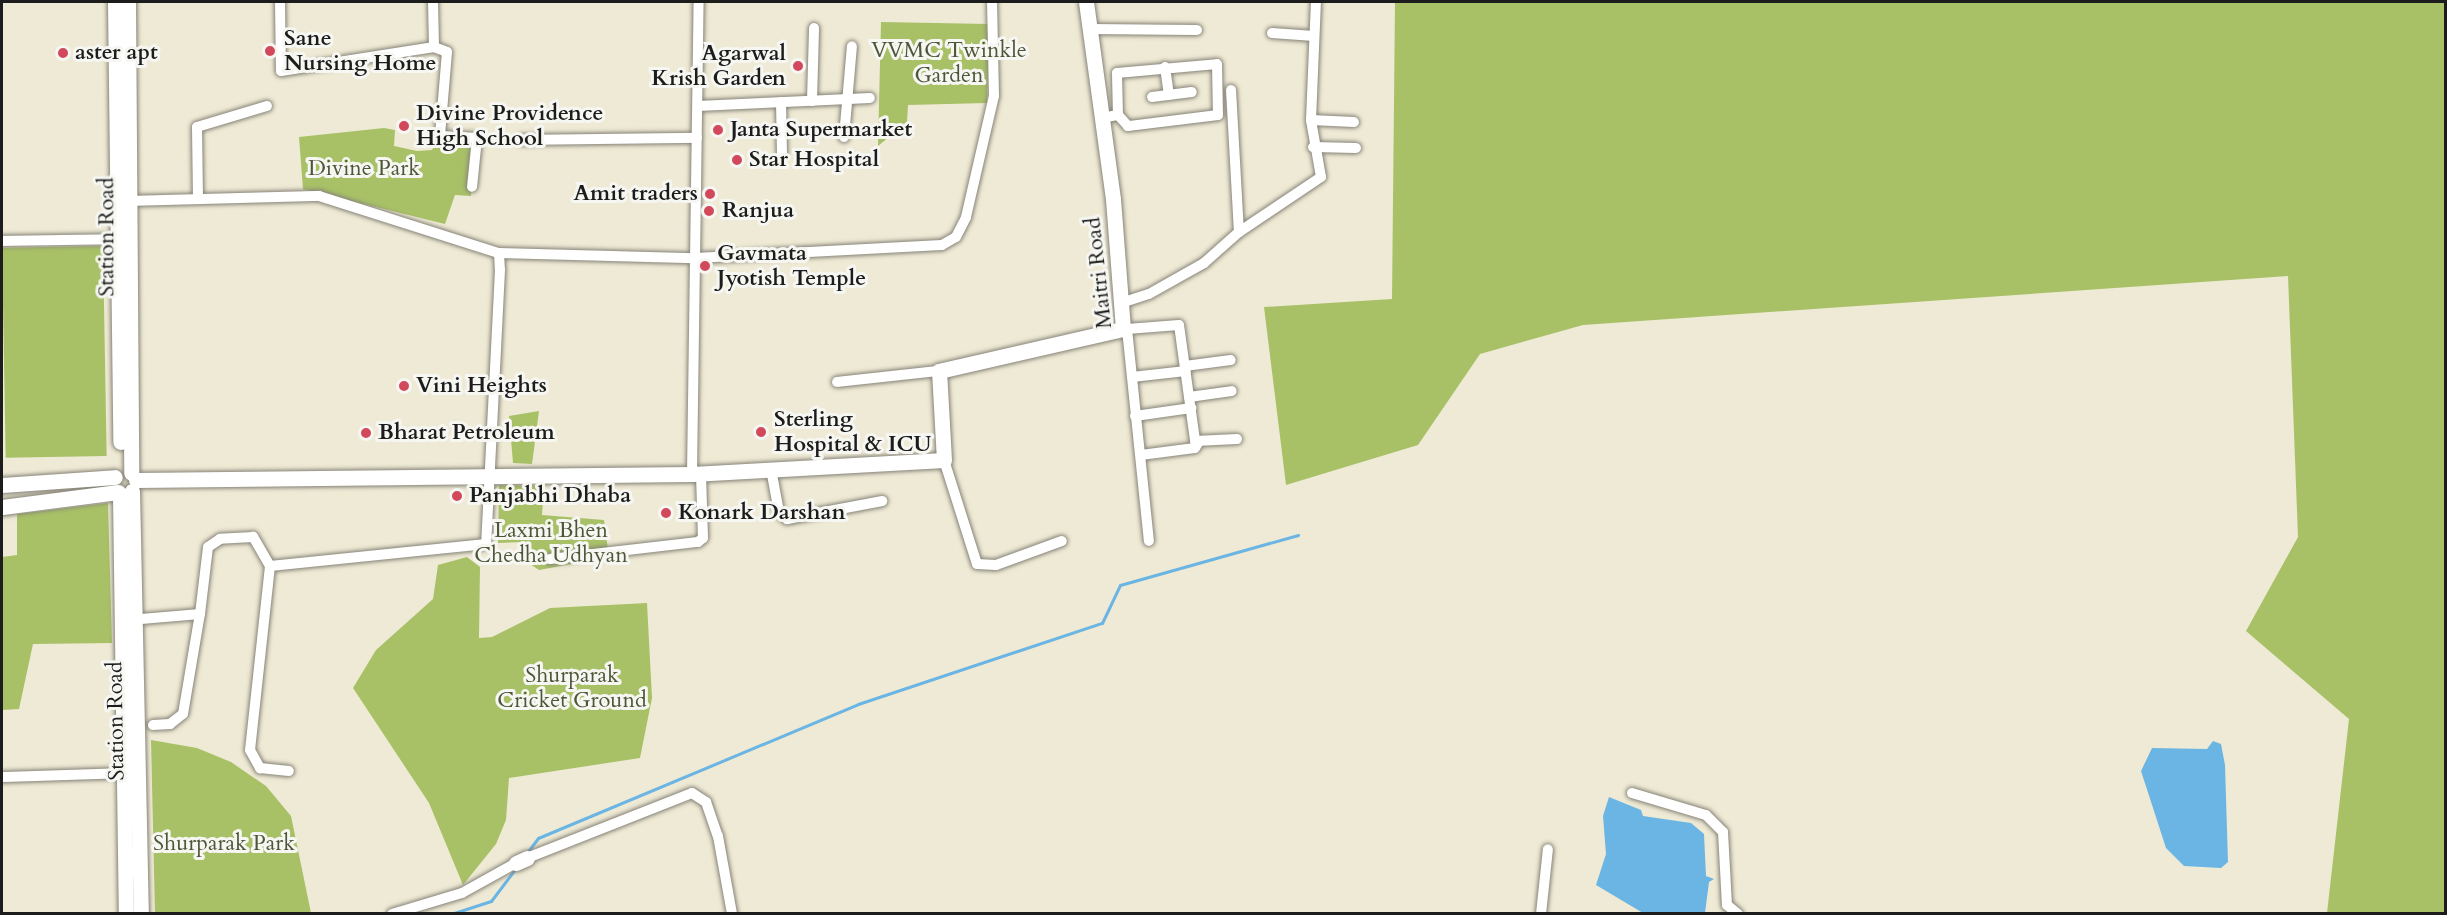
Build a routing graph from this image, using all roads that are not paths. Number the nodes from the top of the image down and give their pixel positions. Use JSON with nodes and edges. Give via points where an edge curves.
{"nodes":[{"id":1,"x":115,"y":2,"type":"edge"},
{"id":2,"x":128,"y":2,"type":"edge"},
{"id":3,"x":280,"y":2,"type":"edge"},
{"id":4,"x":433,"y":2,"type":"edge"},
{"id":5,"x":699,"y":2,"type":"edge"},
{"id":6,"x":992,"y":2,"type":"edge"},
{"id":7,"x":1086,"y":2,"type":"edge"},
{"id":8,"x":1316,"y":2,"type":"edge"},
{"id":9,"x":814,"y":28,"type":"dead end"},
{"id":10,"x":1089,"y":29,"type":"junction"},
{"id":11,"x":1197,"y":30,"type":"dead end"},
{"id":12,"x":1272,"y":33,"type":"dead end"},
{"id":13,"x":1314,"y":36,"type":"junction"},
{"id":14,"x":852,"y":46,"type":"dead end"},
{"id":15,"x":434,"y":47,"type":"junction"},
{"id":16,"x":1165,"y":67,"type":"junction"},
{"id":17,"x":1232,"y":90,"type":"dead end"},
{"id":18,"x":1192,"y":92,"type":"dead end"},
{"id":19,"x":1169,"y":95,"type":"junction"},
{"id":20,"x":1152,"y":97,"type":"dead end"},
{"id":21,"x":870,"y":98,"type":"dead end"},
{"id":22,"x":847,"y":99,"type":"junction"},
{"id":23,"x":812,"y":100,"type":"junction"},
{"id":24,"x":781,"y":102,"type":"junction"},
{"id":25,"x":267,"y":106,"type":"dead end"},
{"id":26,"x":698,"y":106,"type":"junction"},
{"id":27,"x":1118,"y":115,"type":"junction"},
{"id":28,"x":1102,"y":118,"type":"junction"},
{"id":29,"x":1311,"y":120,"type":"junction"},
{"id":30,"x":1354,"y":122,"type":"dead end"},
{"id":31,"x":844,"y":137,"type":"dead end"},
{"id":32,"x":697,"y":138,"type":"junction"},
{"id":33,"x":521,"y":140,"type":"dead end"},
{"id":34,"x":1313,"y":147,"type":"junction"},
{"id":35,"x":1356,"y":148,"type":"dead end"},
{"id":36,"x":782,"y":153,"type":"dead end"},
{"id":37,"x":472,"y":187,"type":"dead end"},
{"id":38,"x":198,"y":199,"type":"junction"},
{"id":39,"x":123,"y":201,"type":"junction"},
{"id":40,"x":1239,"y":232,"type":"junction"},
{"id":41,"x":123,"y":239,"type":"junction"},
{"id":42,"x":2,"y":241,"type":"edge"},
{"id":43,"x":499,"y":253,"type":"junction"},
{"id":44,"x":695,"y":258,"type":"junction"},
{"id":45,"x":1121,"y":303,"type":"junction"},
{"id":46,"x":1125,"y":329,"type":"junction"},
{"id":47,"x":1231,"y":360,"type":"dead end"},
{"id":48,"x":1186,"y":369,"type":"junction"},
{"id":49,"x":939,"y":371,"type":"junction"},
{"id":50,"x":1132,"y":377,"type":"junction"},
{"id":51,"x":837,"y":382,"type":"dead end"},
{"id":52,"x":1232,"y":391,"type":"dead end"},
{"id":53,"x":1190,"y":403,"type":"junction"},
{"id":54,"x":1135,"y":416,"type":"junction"},
{"id":55,"x":1237,"y":439,"type":"dead end"},
{"id":56,"x":1198,"y":443,"type":"junction"},
{"id":57,"x":1141,"y":455,"type":"junction"},
{"id":58,"x":944,"y":460,"type":"junction"},
{"id":59,"x":771,"y":470,"type":"junction"},
{"id":60,"x":697,"y":474,"type":"junction"},
{"id":61,"x":490,"y":476,"type":"junction"},
{"id":62,"x":125,"y":483,"type":"junction"},
{"id":63,"x":2,"y":485,"type":"edge"},
{"id":64,"x":882,"y":501,"type":"dead end"},
{"id":65,"x":2,"y":507,"type":"edge"},
{"id":66,"x":1062,"y":541,"type":"dead end"},
{"id":67,"x":1149,"y":541,"type":"dead end"},
{"id":68,"x":550,"y":559,"type":"dead end"},
{"id":69,"x":270,"y":566,"type":"junction"},
{"id":70,"x":200,"y":614,"type":"junction"},
{"id":71,"x":137,"y":619,"type":"junction"},
{"id":72,"x":121,"y":621,"type":"junction"},
{"id":73,"x":153,"y":725,"type":"dead end"},
{"id":74,"x":122,"y":736,"type":"junction"},
{"id":75,"x":138,"y":736,"type":"junction"},
{"id":76,"x":289,"y":771,"type":"dead end"},
{"id":77,"x":121,"y":773,"type":"junction"},
{"id":78,"x":139,"y":774,"type":"junction"},
{"id":79,"x":2,"y":777,"type":"edge"},
{"id":80,"x":1632,"y":794,"type":"dead end"},
{"id":81,"x":132,"y":846,"type":"junction"},
{"id":82,"x":1548,"y":849,"type":"dead end"},
{"id":83,"x":420,"y":909,"type":"edge"},
{"id":84,"x":126,"y":914,"type":"edge"},
{"id":85,"x":141,"y":914,"type":"edge"},
{"id":86,"x":392,"y":914,"type":"edge"},
{"id":87,"x":732,"y":914,"type":"edge"},
{"id":88,"x":1542,"y":914,"type":"edge"},
{"id":89,"x":1738,"y":914,"type":"edge"}],
"edges":[{"from":1,"to":39,"type":"street","name":"Station Road"},
{"from":2,"to":39,"type":"street","name":"Station Road"},
{"from":3,"to":15,"type":"street","via":[[281,71]]},
{"from":4,"to":15,"type":"street"},
{"from":5,"to":26,"type":"street"},
{"from":6,"to":44,"type":"street","via":[[994,96],[966,217],[956,237],[942,245]]},
{"from":7,"to":10,"type":"street","name":"Maitri Road"},
{"from":8,"to":13,"type":"street"},
{"from":9,"to":23,"type":"street"},
{"from":10,"to":11,"type":"street"},
{"from":10,"to":28,"type":"street","name":"Maitri Road"},
{"from":12,"to":13,"type":"street"},
{"from":13,"to":29,"type":"street"},
{"from":14,"to":22,"type":"street"},
{"from":15,"to":37,"type":"street","via":[[447,52],[440,136],[477,138]]},
{"from":16,"to":19,"type":"street"},
{"from":16,"to":27,"type":"street","via":[[1117,73]]},
{"from":16,"to":27,"type":"street","via":[[1216,64],[1218,115],[1128,126]]},
{"from":17,"to":40,"type":"street"},
{"from":18,"to":19,"type":"street"},
{"from":19,"to":20,"type":"street"},
{"from":21,"to":22,"type":"street"},
{"from":22,"to":23,"type":"street"},
{"from":22,"to":31,"type":"street"},
{"from":23,"to":24,"type":"street"},
{"from":24,"to":26,"type":"street"},
{"from":24,"to":36,"type":"street"},
{"from":25,"to":38,"type":"street","via":[[196,127]]},
{"from":26,"to":32,"type":"street"},
{"from":27,"to":28,"type":"street"},
{"from":28,"to":45,"type":"street","name":"Maitri Road"},
{"from":29,"to":30,"type":"street"},
{"from":29,"to":34,"type":"street"},
{"from":32,"to":33,"type":"street"},
{"from":32,"to":44,"type":"street"},
{"from":34,"to":35,"type":"street"},
{"from":34,"to":40,"type":"street","via":[[1321,177]]},
{"from":38,"to":39,"type":"street"},
{"from":38,"to":43,"type":"street","via":[[319,196]]},
{"from":39,"to":41,"type":"street","name":"Station Road"},
{"from":40,"to":45,"type":"street","via":[[1204,263],[1149,294]]},
{"from":41,"to":42,"type":"street"},
{"from":41,"to":62,"type":"street","name":"Station Road"},
{"from":43,"to":44,"type":"street"},
{"from":43,"to":61,"type":"street"},
{"from":44,"to":60,"type":"street"},
{"from":45,"to":46,"type":"street","name":"Maitri Road"},
{"from":46,"to":48,"type":"street","via":[[1179,325]]},
{"from":46,"to":49,"type":"street"},
{"from":46,"to":50,"type":"street","name":"Maitri Road"},
{"from":47,"to":48,"type":"street"},
{"from":48,"to":50,"type":"street"},
{"from":48,"to":53,"type":"street"},
{"from":49,"to":51,"type":"street"},
{"from":49,"to":58,"type":"street"},
{"from":50,"to":54,"type":"street","name":"Maitri Road"},
{"from":52,"to":53,"type":"street"},
{"from":53,"to":54,"type":"street"},
{"from":53,"to":56,"type":"street"},
{"from":54,"to":57,"type":"street","name":"Maitri Road"},
{"from":55,"to":56,"type":"street"},
{"from":56,"to":57,"type":"street","via":[[1195,448]]},
{"from":57,"to":67,"type":"street","name":"Maitri Road"},
{"from":58,"to":59,"type":"street"},
{"from":58,"to":66,"type":"street","via":[[977,564],[996,565]]},
{"from":59,"to":60,"type":"street"},
{"from":59,"to":64,"type":"street","via":[[779,512],[787,519]]},
{"from":60,"to":61,"type":"street"},
{"from":60,"to":68,"type":"street","via":[[703,538],[698,542]]},
{"from":61,"to":62,"type":"street"},
{"from":61,"to":69,"type":"street","via":[[486,544]]},
{"from":62,"to":63,"type":"street"},
{"from":62,"to":65,"type":"street"},
{"from":62,"to":71,"type":"street","name":"Station Road"},
{"from":62,"to":72,"type":"street","name":"Station Road"},
{"from":69,"to":70,"type":"street","via":[[253,537],[213,541],[206,556]]},
{"from":69,"to":76,"type":"street","via":[[250,750],[260,768]]},
{"from":70,"to":71,"type":"street"},
{"from":70,"to":73,"type":"street","via":[[187,705],[177,721]]},
{"from":71,"to":72,"type":"street"},
{"from":71,"to":75,"type":"street","name":"Station Road"},
{"from":72,"to":74,"type":"street","name":"Station Road"},
{"from":74,"to":75,"type":"street"},
{"from":74,"to":77,"type":"street","name":"Station Road"},
{"from":75,"to":78,"type":"street","name":"Station Road"},
{"from":77,"to":78,"type":"street"},
{"from":77,"to":79,"type":"street"},
{"from":77,"to":81,"type":"street","name":"Station Road"},
{"from":78,"to":81,"type":"street","name":"Station Road"},
{"from":80,"to":89,"type":"street","via":[[1706,815],[1723,832],[1727,905]]},
{"from":81,"to":84,"type":"street","name":"Station Road"},
{"from":81,"to":85,"type":"street","name":"Station Road"},
{"from":82,"to":88,"type":"street"},
{"from":83,"to":86,"type":"street"},
{"from":83,"to":87,"type":"street","via":[[462,893],[521,860],[692,793],[709,810]]}]}
